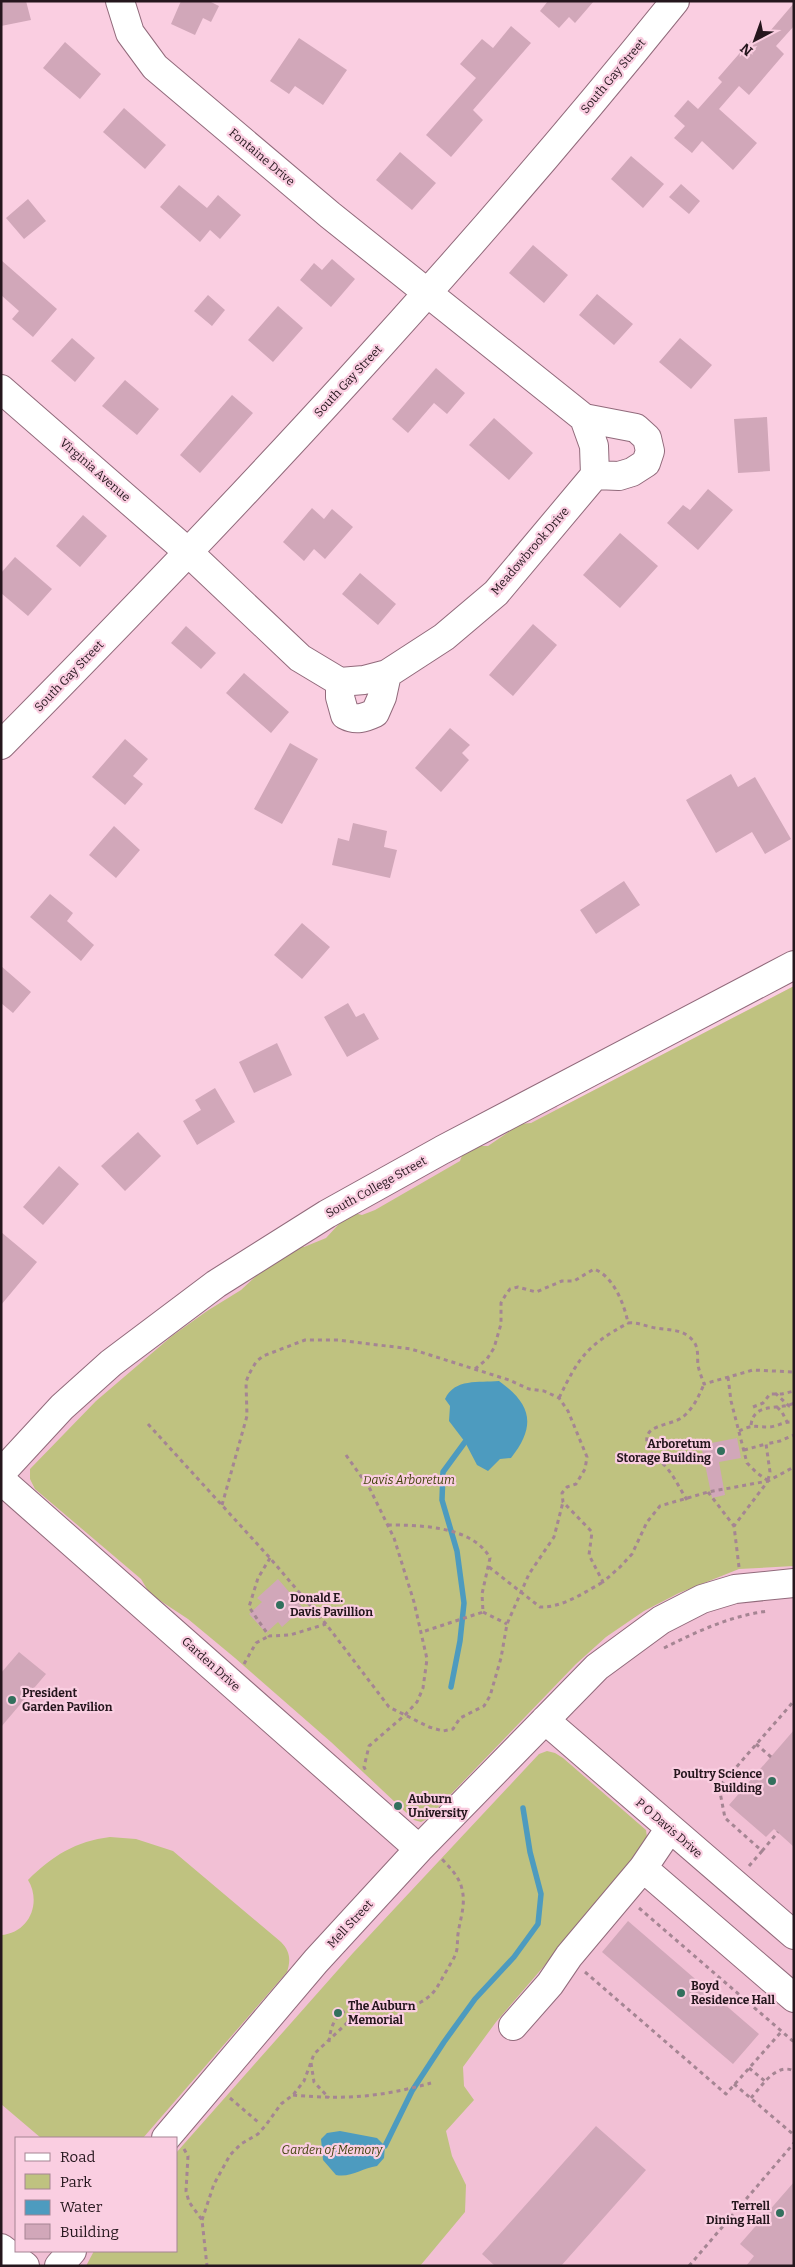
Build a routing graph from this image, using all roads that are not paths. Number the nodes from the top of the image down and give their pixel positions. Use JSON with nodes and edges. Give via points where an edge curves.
{"nodes":[{"id":1,"x":120,"y":1,"type":"edge"},
{"id":2,"x":675,"y":1,"type":"edge"},
{"id":3,"x":429,"y":293,"type":"junction"},
{"id":4,"x":1,"y":389,"type":"edge"},
{"id":5,"x":584,"y":418,"type":"junction"},
{"id":6,"x":595,"y":475,"type":"junction"},
{"id":7,"x":188,"y":552,"type":"junction"},
{"id":8,"x":386,"y":674,"type":"junction"},
{"id":9,"x":340,"y":682,"type":"junction"},
{"id":10,"x":1,"y":745,"type":"edge"},
{"id":11,"x":794,"y":965,"type":"edge"},
{"id":12,"x":1,"y":1473,"type":"edge"},
{"id":13,"x":1,"y":1480,"type":"edge"},
{"id":14,"x":794,"y":1583,"type":"edge"},
{"id":15,"x":545,"y":1720,"type":"junction"},
{"id":16,"x":670,"y":1828,"type":"junction"},
{"id":17,"x":430,"y":1853,"type":"junction"},
{"id":18,"x":642,"y":1868,"type":"junction"},
{"id":19,"x":794,"y":1935,"type":"edge"},
{"id":20,"x":794,"y":1998,"type":"edge"},
{"id":21,"x":513,"y":2026,"type":"dead end"},
{"id":22,"x":178,"y":2137,"type":"edge"},
{"id":23,"x":1,"y":2248,"type":"edge"},
{"id":24,"x":71,"y":2252,"type":"edge"},
{"id":25,"x":25,"y":2266,"type":"edge"},
{"id":26,"x":59,"y":2266,"type":"edge"}],
"edges":[{"from":1,"to":3,"type":"street","name":"Fontaine Drive","via":[[130,33],[155,67],[330,215]]},
{"from":2,"to":3,"type":"street","name":"South Gay Street"},
{"from":3,"to":5,"type":"street"},
{"from":3,"to":7,"type":"street","name":"South Gay Street"},
{"from":4,"to":7,"type":"street","name":"Virginia Avenue"},
{"from":5,"to":6,"type":"street","via":[[594,446]]},
{"from":5,"to":6,"type":"street","via":[[636,428],[647,438],[650,452],[646,463],[632,472],[619,476]]},
{"from":6,"to":8,"type":"street","name":"Meadowbrook Drive","via":[[496,593],[444,637]]},
{"from":7,"to":9,"type":"street","via":[[300,658]]},
{"from":7,"to":10,"type":"street","name":"South Gay Street"},
{"from":8,"to":9,"type":"street","name":"Meadowbrook Drive"},
{"from":8,"to":9,"type":"street","via":[[376,713],[363,718],[352,719],[345,715]]},
{"from":11,"to":12,"type":"street","name":"South College Street","via":[[327,1214],[216,1284],[104,1370],[62,1407]]},
{"from":13,"to":17,"type":"street","name":"Garden Drive"},
{"from":14,"to":15,"type":"street","name":"Mell Street","via":[[735,1589],[702,1599],[661,1620],[597,1667]]},
{"from":15,"to":16,"type":"street","name":"P O Davis Drive"},
{"from":15,"to":17,"type":"street","name":"Mell Street"},
{"from":16,"to":18,"type":"street"},
{"from":16,"to":19,"type":"street","name":"P O Davis Drive"},
{"from":17,"to":22,"type":"street","name":"Mell Street","via":[[316,1961]]},
{"from":18,"to":20,"type":"street"},
{"from":18,"to":21,"type":"street"},
{"from":23,"to":25,"type":"street"},
{"from":24,"to":26,"type":"street"}]}
